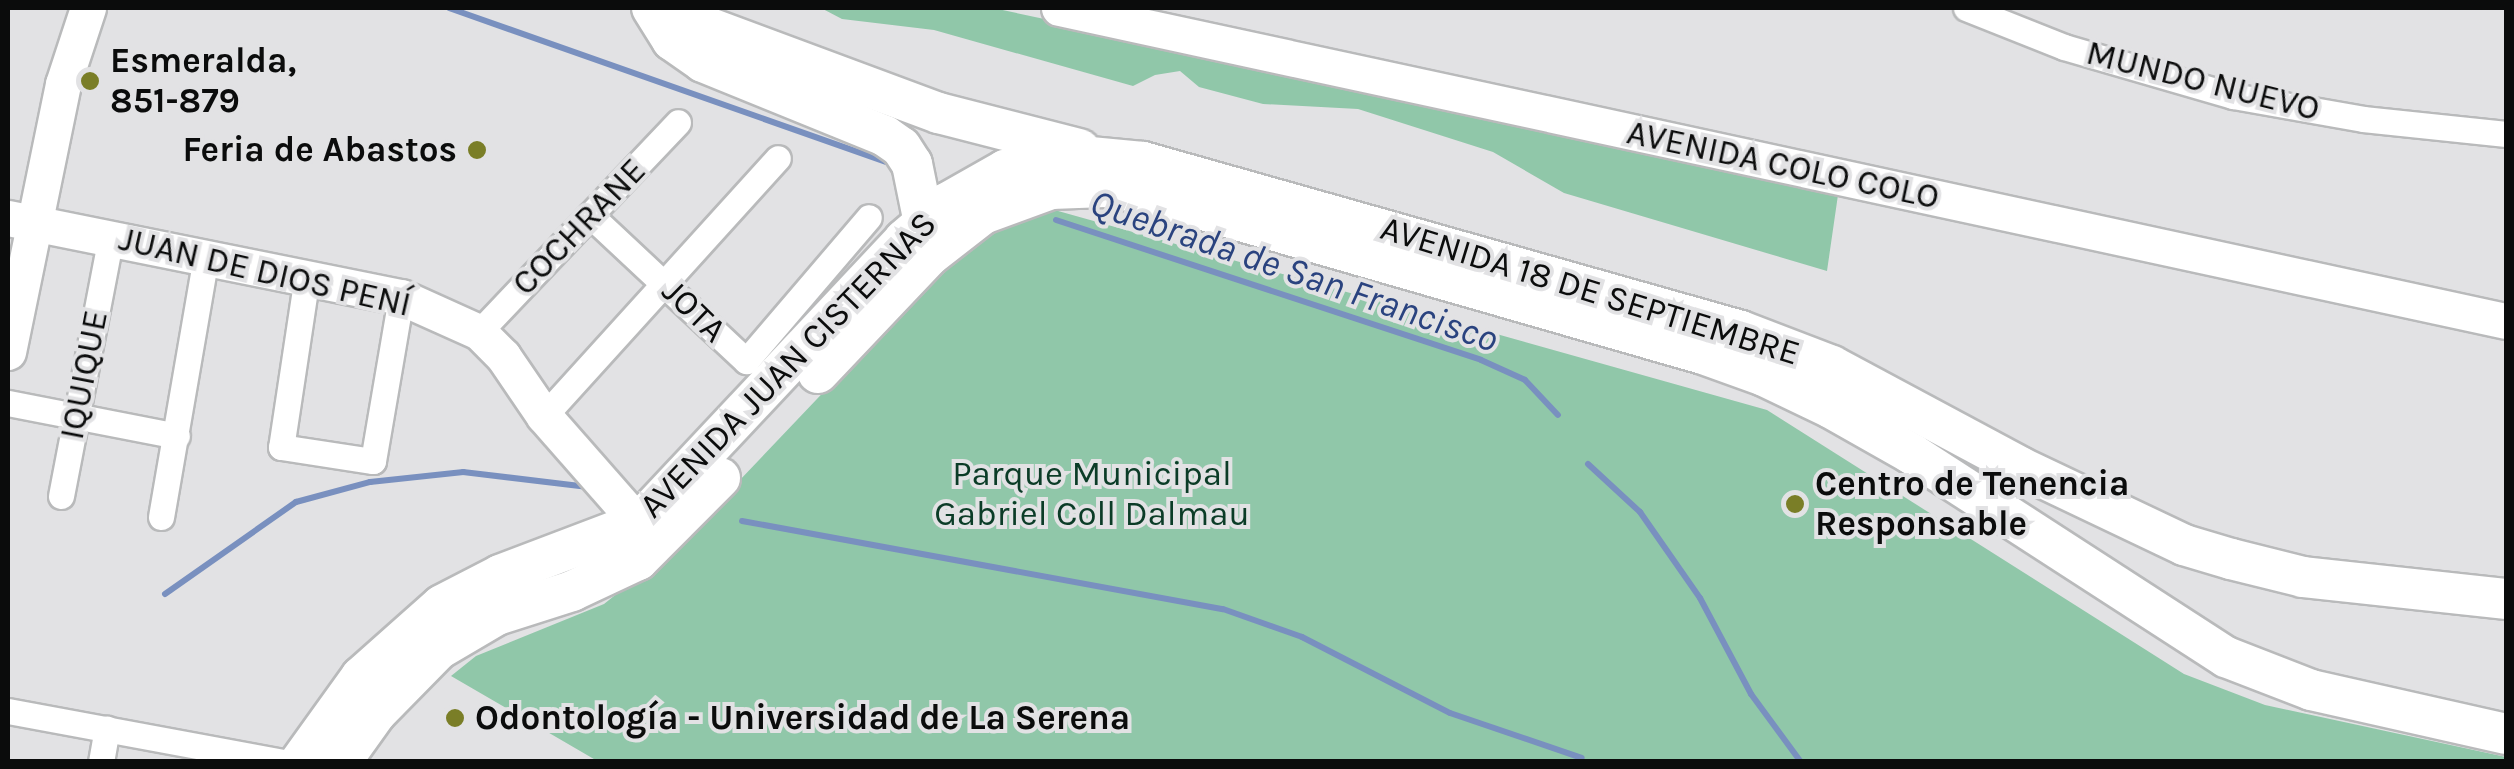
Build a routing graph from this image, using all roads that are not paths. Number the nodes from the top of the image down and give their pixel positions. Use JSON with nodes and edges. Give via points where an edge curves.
{"nodes":[{"id":1,"x":88,"y":8,"type":"edge"},
{"id":2,"x":1060,"y":8,"type":"edge"},
{"id":3,"x":1966,"y":8,"type":"edge"},
{"id":4,"x":660,"y":18,"type":"edge"},
{"id":5,"x":789,"y":95,"type":"junction"},
{"id":6,"x":940,"y":113,"type":"junction"},
{"id":7,"x":678,"y":122,"type":"dead end"},
{"id":8,"x":2506,"y":134,"type":"edge"},
{"id":9,"x":1112,"y":157,"type":"junction"},
{"id":10,"x":778,"y":158,"type":"dead end"},
{"id":11,"x":1016,"y":199,"type":"joint"},
{"id":12,"x":590,"y":216,"type":"junction"},
{"id":13,"x":869,"y":217,"type":"dead end"},
{"id":14,"x":20,"y":221,"type":"edge"},
{"id":15,"x":924,"y":222,"type":"junction"},
{"id":16,"x":108,"y":253,"type":"dead end"},
{"id":17,"x":206,"y":256,"type":"junction"},
{"id":18,"x":307,"y":276,"type":"junction"},
{"id":19,"x":665,"y":282,"type":"junction"},
{"id":20,"x":401,"y":296,"type":"junction"},
{"id":21,"x":2506,"y":322,"type":"edge"},
{"id":22,"x":479,"y":332,"type":"junction"},
{"id":23,"x":8,"y":352,"type":"edge"},
{"id":24,"x":8,"y":403,"type":"edge"},
{"id":25,"x":76,"y":416,"type":"junction"},
{"id":26,"x":544,"y":416,"type":"junction"},
{"id":27,"x":176,"y":436,"type":"junction"},
{"id":28,"x":61,"y":496,"type":"dead end"},
{"id":29,"x":161,"y":517,"type":"dead end"},
{"id":30,"x":646,"y":534,"type":"junction"},
{"id":31,"x":2506,"y":598,"type":"edge"},
{"id":32,"x":8,"y":711,"type":"edge"},
{"id":33,"x":107,"y":729,"type":"junction"},
{"id":34,"x":2506,"y":734,"type":"edge"},
{"id":35,"x":101,"y":762,"type":"edge"},
{"id":36,"x":284,"y":762,"type":"edge"},
{"id":37,"x":300,"y":762,"type":"edge"},
{"id":38,"x":340,"y":762,"type":"edge"}],
"edges":[{"from":1,"to":14,"type":"street"},
{"from":2,"to":21,"type":"street","name":"AVENIDA COLO COLO"},
{"from":3,"to":8,"type":"street","name":"MUNDO NUEVO","via":[[2064,47],[2234,96]]},
{"from":4,"to":5,"type":"main road","via":[[703,62]]},
{"from":4,"to":6,"type":"main road"},
{"from":5,"to":6,"type":"main road"},
{"from":5,"to":15,"type":"main road","via":[[901,147],[912,164]]},
{"from":6,"to":9,"type":"main road"},
{"from":7,"to":12,"type":"street","name":"COCHRANE"},
{"from":9,"to":15,"type":"main road","name":"AVENIDA JUAN CISTERNAS","via":[[1052,157],[1005,170],[961,192]]},
{"from":9,"to":31,"type":"main road","name":"AVENIDA 18 DE SEPTIEMBRE","via":[[1756,336],[1832,366],[2184,545],[2302,577]]},
{"from":10,"to":19,"type":"street"},
{"from":11,"to":30,"type":"main road","name":"AVENIDA JUAN CISTERNAS","via":[[962,228],[929,256]]},
{"from":11,"to":34,"type":"main road","name":"AVENIDA 18 DE SEPTIEMBRE","via":[[1084,186],[1146,194],[1734,364],[1912,454],[2226,657],[2312,690]]},
{"from":12,"to":19,"type":"street","name":"JOTA"},
{"from":12,"to":22,"type":"street","name":"COCHRANE"},
{"from":13,"to":19,"type":"street","name":"JOTA","via":[[746,361]]},
{"from":14,"to":17,"type":"street","name":"JUAN DE DIOS PENÍ"},
{"from":14,"to":23,"type":"street"},
{"from":15,"to":30,"type":"main road","name":"AVENIDA JUAN CISTERNAS"},
{"from":16,"to":25,"type":"street","name":"IQUIQUE"},
{"from":17,"to":18,"type":"street","name":"JUAN DE DIOS PENÍ"},
{"from":17,"to":27,"type":"street"},
{"from":18,"to":20,"type":"street","name":"JUAN DE DIOS PENÍ"},
{"from":18,"to":20,"type":"street","via":[[280,448],[373,461]]},
{"from":19,"to":26,"type":"street"},
{"from":20,"to":22,"type":"street","name":"JUAN DE DIOS PENÍ"},
{"from":22,"to":26,"type":"street","name":"JUAN DE DIOS PENÍ"},
{"from":24,"to":25,"type":"street"},
{"from":25,"to":27,"type":"street"},
{"from":25,"to":28,"type":"street","name":"IQUIQUE"},
{"from":26,"to":30,"type":"street","name":"JUAN DE DIOS PENÍ"},
{"from":27,"to":29,"type":"street"},
{"from":30,"to":37,"type":"main road","name":"AVENIDA JUAN CISTERNAS","via":[[500,575],[442,606],[361,677]]},
{"from":30,"to":38,"type":"main road","name":"AVENIDA JUAN CISTERNAS","via":[[610,576],[497,614],[439,649],[376,713]]},
{"from":32,"to":33,"type":"street"},
{"from":33,"to":35,"type":"street"},
{"from":33,"to":36,"type":"street"}]}
